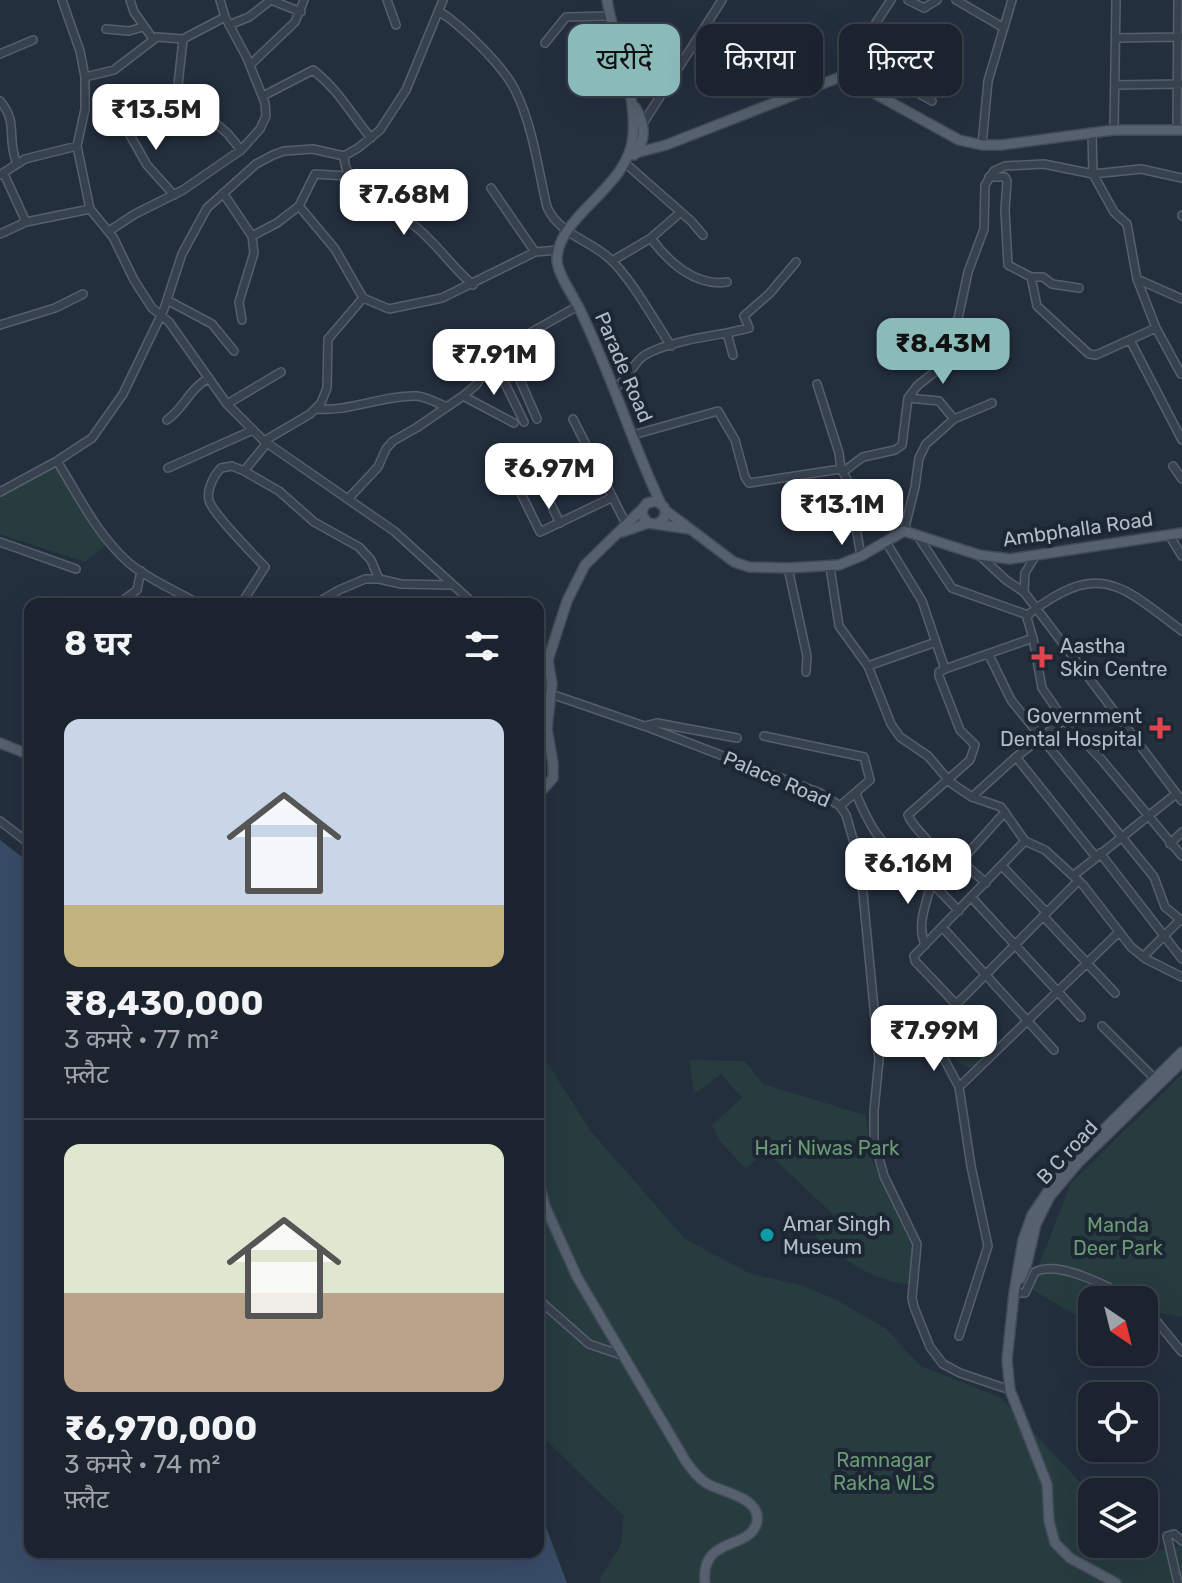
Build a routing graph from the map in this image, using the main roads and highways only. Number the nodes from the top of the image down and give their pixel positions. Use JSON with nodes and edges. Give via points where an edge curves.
{"nodes":[{"id":1,"x":607,"y":0,"type":"edge"},
{"id":2,"x":632,"y":102,"type":"junction"},
{"id":3,"x":1180,"y":130,"type":"edge"},
{"id":4,"x":630,"y":158,"type":"junction"},
{"id":5,"x":570,"y":230,"type":"junction"},
{"id":6,"x":562,"y":273,"type":"junction"},
{"id":7,"x":649,"y":477,"type":"junction"},
{"id":8,"x":644,"y":506,"type":"junction"},
{"id":9,"x":663,"y":506,"type":"junction"},
{"id":10,"x":652,"y":523,"type":"junction"},
{"id":11,"x":692,"y":529,"type":"junction"},
{"id":12,"x":619,"y":533,"type":"junction"},
{"id":13,"x":1182,"y":533,"type":"edge"},
{"id":14,"x":544,"y":656,"type":"edge"},
{"id":15,"x":544,"y":662,"type":"edge"},
{"id":16,"x":0,"y":743,"type":"edge"},
{"id":17,"x":24,"y":753,"type":"edge"},
{"id":18,"x":544,"y":788,"type":"edge"},
{"id":19,"x":1182,"y":1052,"type":"edge"},
{"id":20,"x":1182,"y":1062,"type":"edge"},
{"id":21,"x":544,"y":1202,"type":"edge"},
{"id":22,"x":1014,"y":1291,"type":"junction"},
{"id":23,"x":705,"y":1583,"type":"edge"},
{"id":24,"x":1116,"y":1583,"type":"edge"}],
"edges":[{"from":1,"to":2,"type":"main road"},
{"from":2,"to":4,"type":"main road"},
{"from":2,"to":4,"type":"main road","via":[[643,125],[643,140]]},
{"from":3,"to":4,"type":"main road","via":[[1114,130],[982,145],[959,140],[840,77]]},
{"from":4,"to":5,"type":"main road"},
{"from":5,"to":6,"type":"main road","via":[[562,251]]},
{"from":5,"to":6,"type":"main road","name":"Parade Road","via":[[558,250]]},
{"from":6,"to":7,"type":"main road","name":"Parade Road"},
{"from":7,"to":8,"type":"main road"},
{"from":7,"to":9,"type":"main road","name":"Parade Road"},
{"from":8,"to":9,"type":"main road","via":[[653,501]]},
{"from":8,"to":10,"type":"main road","via":[[642,515]]},
{"from":8,"to":12,"type":"main road"},
{"from":9,"to":10,"type":"main road","via":[[665,517]]},
{"from":9,"to":11,"type":"main road"},
{"from":10,"to":11,"type":"main road"},
{"from":10,"to":12,"type":"main road"},
{"from":11,"to":13,"type":"main road","name":"Ambphalla Road","via":[[740,565],[788,568],[830,567],[904,531],[979,555],[1010,559]]},
{"from":12,"to":14,"type":"main road","via":[[575,581]]},
{"from":15,"to":18,"type":"main road","via":[[551,694],[547,729],[553,763],[553,778]]},
{"from":16,"to":17,"type":"main road"},
{"from":19,"to":22,"type":"main road","via":[[1073,1159],[1039,1201],[1023,1240]]},
{"from":20,"to":22,"type":"main road","name":"B C road","via":[[1050,1196]]},
{"from":21,"to":23,"type":"main road","via":[[563,1251],[692,1471],[709,1485],[747,1501],[757,1513],[751,1532],[708,1559]]},
{"from":22,"to":24,"type":"main road","via":[[1007,1360],[1010,1390],[1047,1484],[1055,1543],[1070,1558]]}]}
